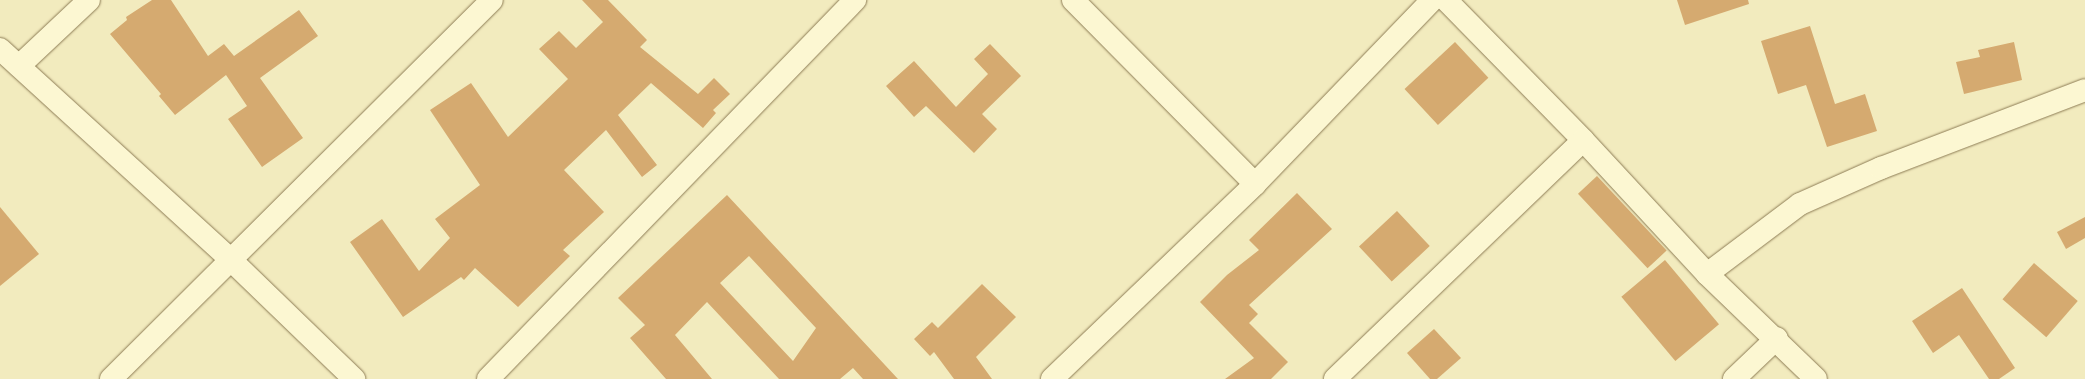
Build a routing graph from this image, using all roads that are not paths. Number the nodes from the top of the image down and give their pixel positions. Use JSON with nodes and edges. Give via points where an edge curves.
{"nodes":[{"id":1,"x":89,"y":0,"type":"edge"},
{"id":2,"x":492,"y":0,"type":"edge"},
{"id":3,"x":855,"y":0,"type":"edge"},
{"id":4,"x":1073,"y":0,"type":"edge"},
{"id":5,"x":1432,"y":0,"type":"edge"},
{"id":6,"x":1446,"y":0,"type":"edge"},
{"id":7,"x":0,"y":49,"type":"edge"},
{"id":8,"x":20,"y":66,"type":"junction"},
{"id":9,"x":2085,"y":90,"type":"edge"},
{"id":10,"x":1582,"y":140,"type":"junction"},
{"id":11,"x":1255,"y":184,"type":"junction"},
{"id":12,"x":232,"y":261,"type":"junction"},
{"id":13,"x":1707,"y":274,"type":"junction"},
{"id":14,"x":1776,"y":338,"type":"junction"},
{"id":15,"x":111,"y":379,"type":"edge"},
{"id":16,"x":354,"y":379,"type":"edge"},
{"id":17,"x":488,"y":379,"type":"edge"},
{"id":18,"x":1052,"y":379,"type":"edge"},
{"id":19,"x":1335,"y":379,"type":"edge"},
{"id":20,"x":1734,"y":379,"type":"edge"},
{"id":21,"x":1816,"y":379,"type":"edge"}],
"edges":[{"from":1,"to":8,"type":"street"},
{"from":2,"to":12,"type":"street"},
{"from":3,"to":17,"type":"street"},
{"from":4,"to":11,"type":"street"},
{"from":5,"to":11,"type":"street"},
{"from":6,"to":10,"type":"street"},
{"from":7,"to":8,"type":"street"},
{"from":8,"to":12,"type":"street"},
{"from":9,"to":13,"type":"street","via":[[1882,168],[1800,204]]},
{"from":10,"to":13,"type":"street"},
{"from":10,"to":19,"type":"street"},
{"from":11,"to":18,"type":"street"},
{"from":12,"to":15,"type":"street"},
{"from":12,"to":16,"type":"street"},
{"from":13,"to":14,"type":"street"},
{"from":14,"to":20,"type":"street"},
{"from":14,"to":21,"type":"street"}]}
